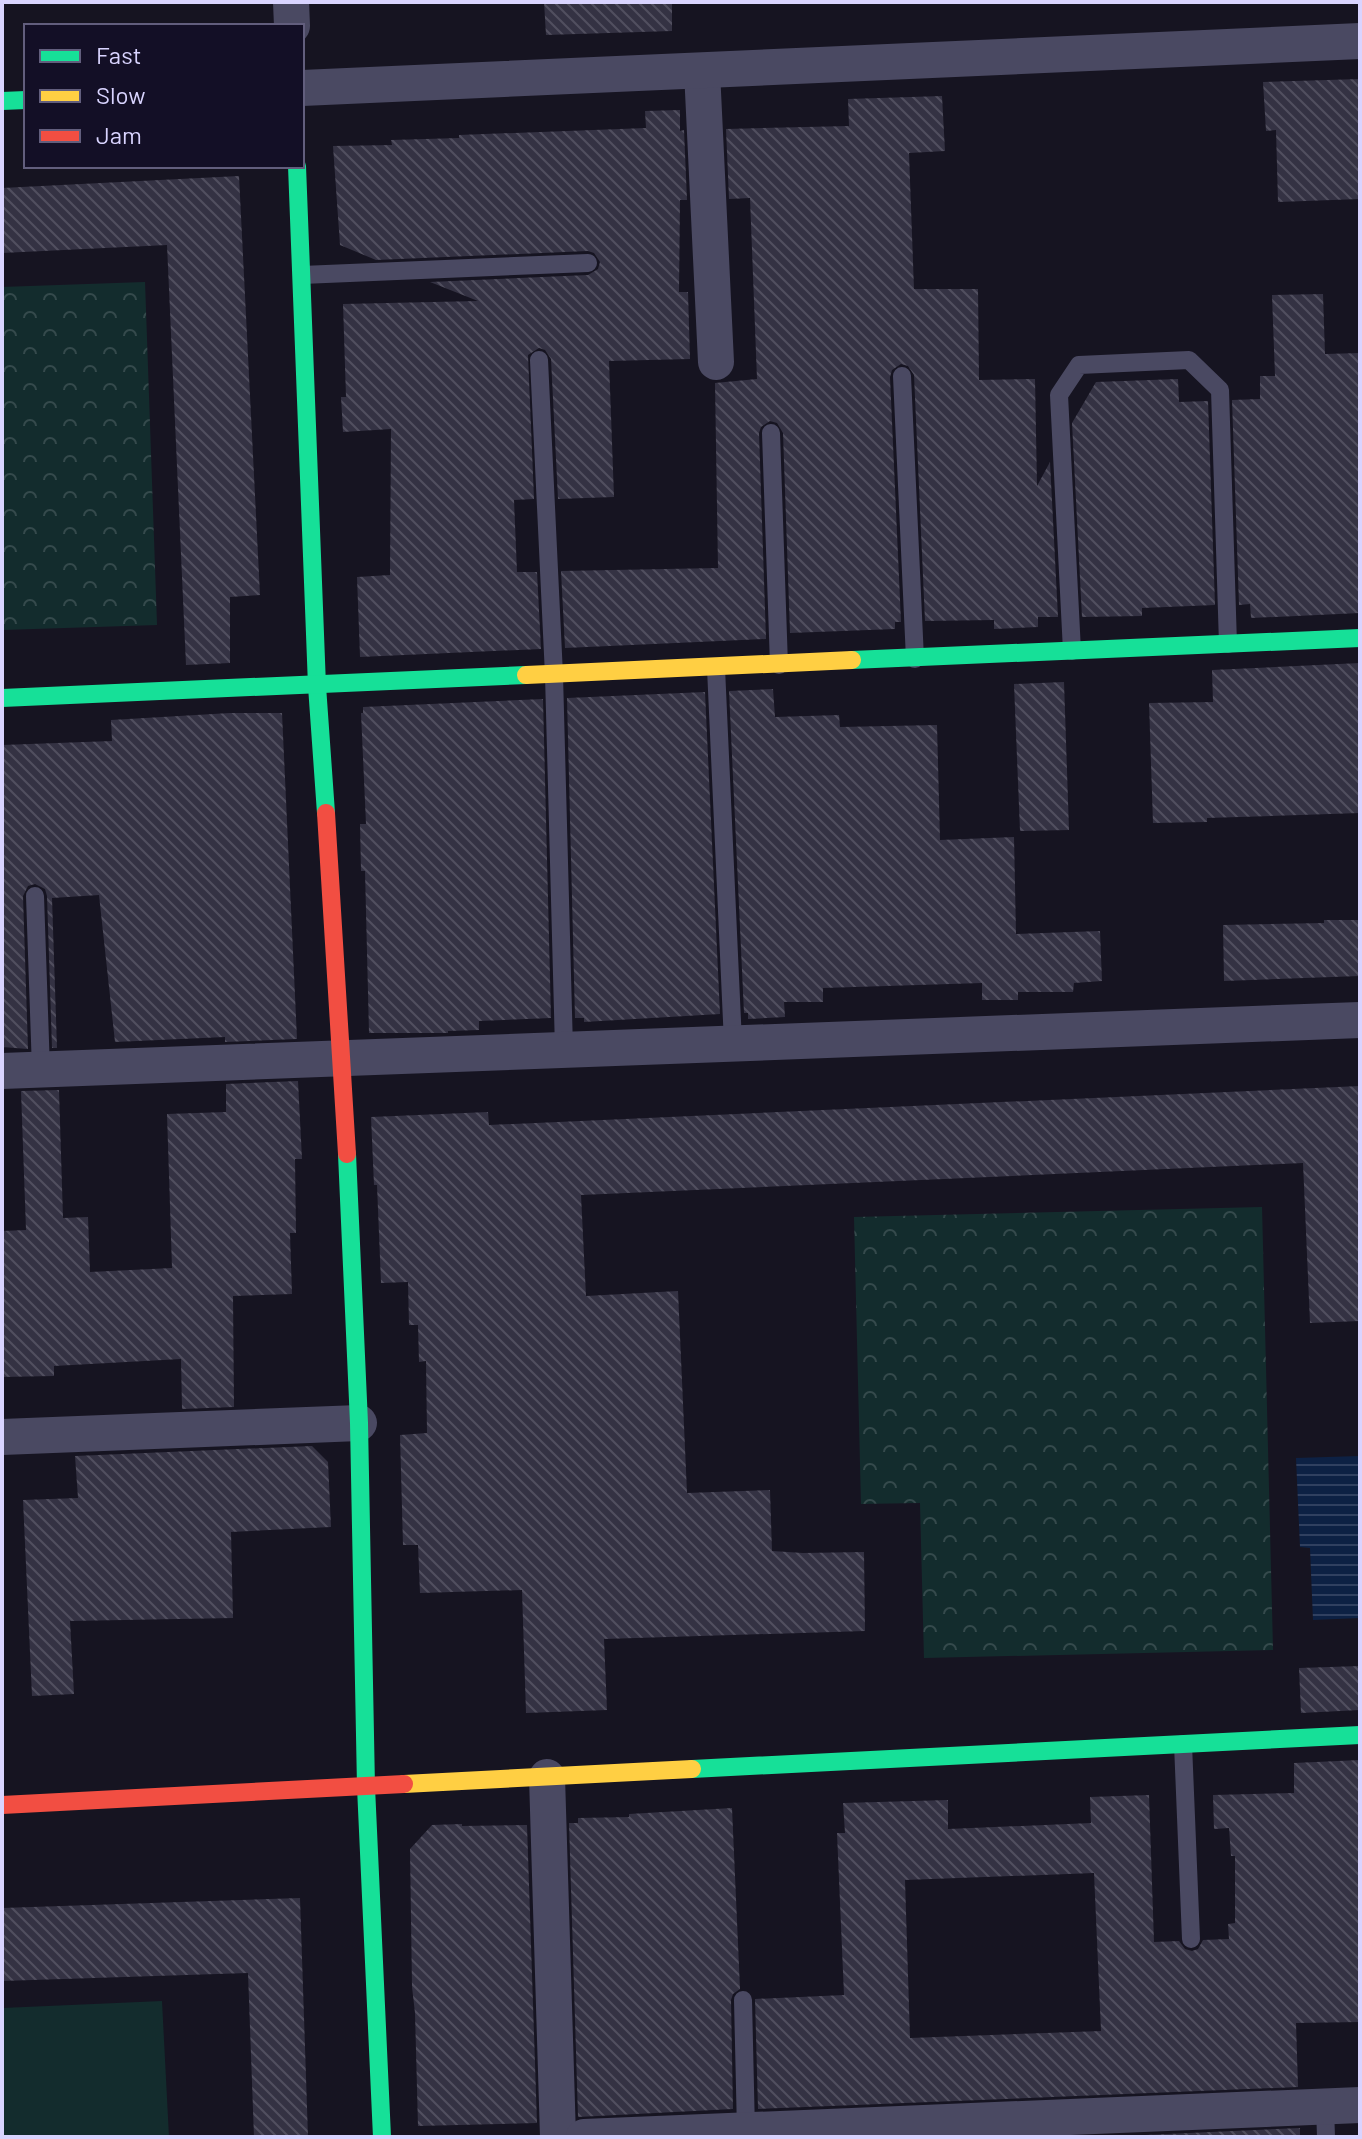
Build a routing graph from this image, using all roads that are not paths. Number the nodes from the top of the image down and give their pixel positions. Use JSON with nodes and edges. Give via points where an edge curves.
{"nodes":[{"id":1,"x":291,"y":2,"type":"edge"},
{"id":2,"x":292,"y":24,"type":"edge"},
{"id":3,"x":1360,"y":41,"type":"edge"},
{"id":4,"x":702,"y":71,"type":"junction"},
{"id":5,"x":304,"y":88,"type":"edge"},
{"id":6,"x":24,"y":100,"type":"edge"},
{"id":7,"x":2,"y":101,"type":"edge"},
{"id":8,"x":297,"y":168,"type":"edge"},
{"id":9,"x":588,"y":263,"type":"dead end"},
{"id":10,"x":302,"y":275,"type":"junction"},
{"id":11,"x":539,"y":360,"type":"dead end"},
{"id":12,"x":716,"y":362,"type":"dead end"},
{"id":13,"x":902,"y":376,"type":"dead end"},
{"id":14,"x":771,"y":433,"type":"dead end"},
{"id":15,"x":1360,"y":638,"type":"edge"},
{"id":16,"x":1228,"y":644,"type":"junction"},
{"id":17,"x":1072,"y":651,"type":"junction"},
{"id":18,"x":915,"y":659,"type":"junction"},
{"id":19,"x":779,"y":665,"type":"junction"},
{"id":20,"x":716,"y":668,"type":"junction"},
{"id":21,"x":554,"y":675,"type":"junction"},
{"id":22,"x":317,"y":686,"type":"junction"},
{"id":23,"x":2,"y":698,"type":"edge"},
{"id":24,"x":35,"y":896,"type":"dead end"},
{"id":25,"x":1360,"y":1020,"type":"edge"},
{"id":26,"x":733,"y":1043,"type":"junction"},
{"id":27,"x":564,"y":1049,"type":"junction"},
{"id":28,"x":343,"y":1057,"type":"junction"},
{"id":29,"x":41,"y":1070,"type":"junction"},
{"id":30,"x":2,"y":1071,"type":"edge"},
{"id":31,"x":359,"y":1423,"type":"junction"},
{"id":32,"x":2,"y":1437,"type":"edge"},
{"id":33,"x":1360,"y":1735,"type":"edge"},
{"id":34,"x":1183,"y":1744,"type":"junction"},
{"id":35,"x":547,"y":1777,"type":"junction"},
{"id":36,"x":366,"y":1787,"type":"junction"},
{"id":37,"x":2,"y":1805,"type":"edge"},
{"id":38,"x":1191,"y":1939,"type":"dead end"},
{"id":39,"x":743,"y":2000,"type":"dead end"},
{"id":40,"x":1360,"y":2105,"type":"edge"},
{"id":41,"x":1325,"y":2122,"type":"edge"},
{"id":42,"x":1028,"y":2128,"type":"edge"},
{"id":43,"x":736,"y":2133,"type":"edge"},
{"id":44,"x":382,"y":2137,"type":"edge"},
{"id":45,"x":558,"y":2137,"type":"edge"},
{"id":46,"x":585,"y":2137,"type":"edge"}],
"edges":[{"from":1,"to":2,"type":"street"},
{"from":3,"to":4,"type":"street"},
{"from":4,"to":5,"type":"street"},
{"from":4,"to":12,"type":"street"},
{"from":6,"to":7,"type":"street"},
{"from":8,"to":10,"type":"street"},
{"from":9,"to":10,"type":"lane"},
{"from":10,"to":22,"type":"street"},
{"from":11,"to":21,"type":"lane"},
{"from":13,"to":18,"type":"lane"},
{"from":14,"to":19,"type":"lane"},
{"from":15,"to":16,"type":"street"},
{"from":16,"to":17,"type":"street"},
{"from":16,"to":17,"type":"lane","via":[[1220,390],[1189,360],[1079,365],[1059,395]]},
{"from":17,"to":18,"type":"street"},
{"from":18,"to":19,"type":"street"},
{"from":19,"to":20,"type":"street"},
{"from":20,"to":21,"type":"street"},
{"from":20,"to":26,"type":"lane"},
{"from":21,"to":22,"type":"street"},
{"from":21,"to":27,"type":"lane"},
{"from":22,"to":23,"type":"street"},
{"from":22,"to":28,"type":"street"},
{"from":24,"to":29,"type":"lane"},
{"from":25,"to":26,"type":"street"},
{"from":26,"to":27,"type":"street"},
{"from":27,"to":28,"type":"street"},
{"from":28,"to":29,"type":"street"},
{"from":28,"to":31,"type":"street"},
{"from":29,"to":30,"type":"street"},
{"from":31,"to":32,"type":"street"},
{"from":31,"to":36,"type":"street"},
{"from":33,"to":34,"type":"street"},
{"from":34,"to":35,"type":"street"},
{"from":34,"to":38,"type":"lane"},
{"from":35,"to":36,"type":"street"},
{"from":35,"to":45,"type":"street"},
{"from":36,"to":37,"type":"street"},
{"from":36,"to":44,"type":"street"},
{"from":39,"to":43,"type":"lane"},
{"from":40,"to":41,"type":"street"},
{"from":41,"to":42,"type":"street"},
{"from":42,"to":43,"type":"street"},
{"from":43,"to":46,"type":"street"}]}
